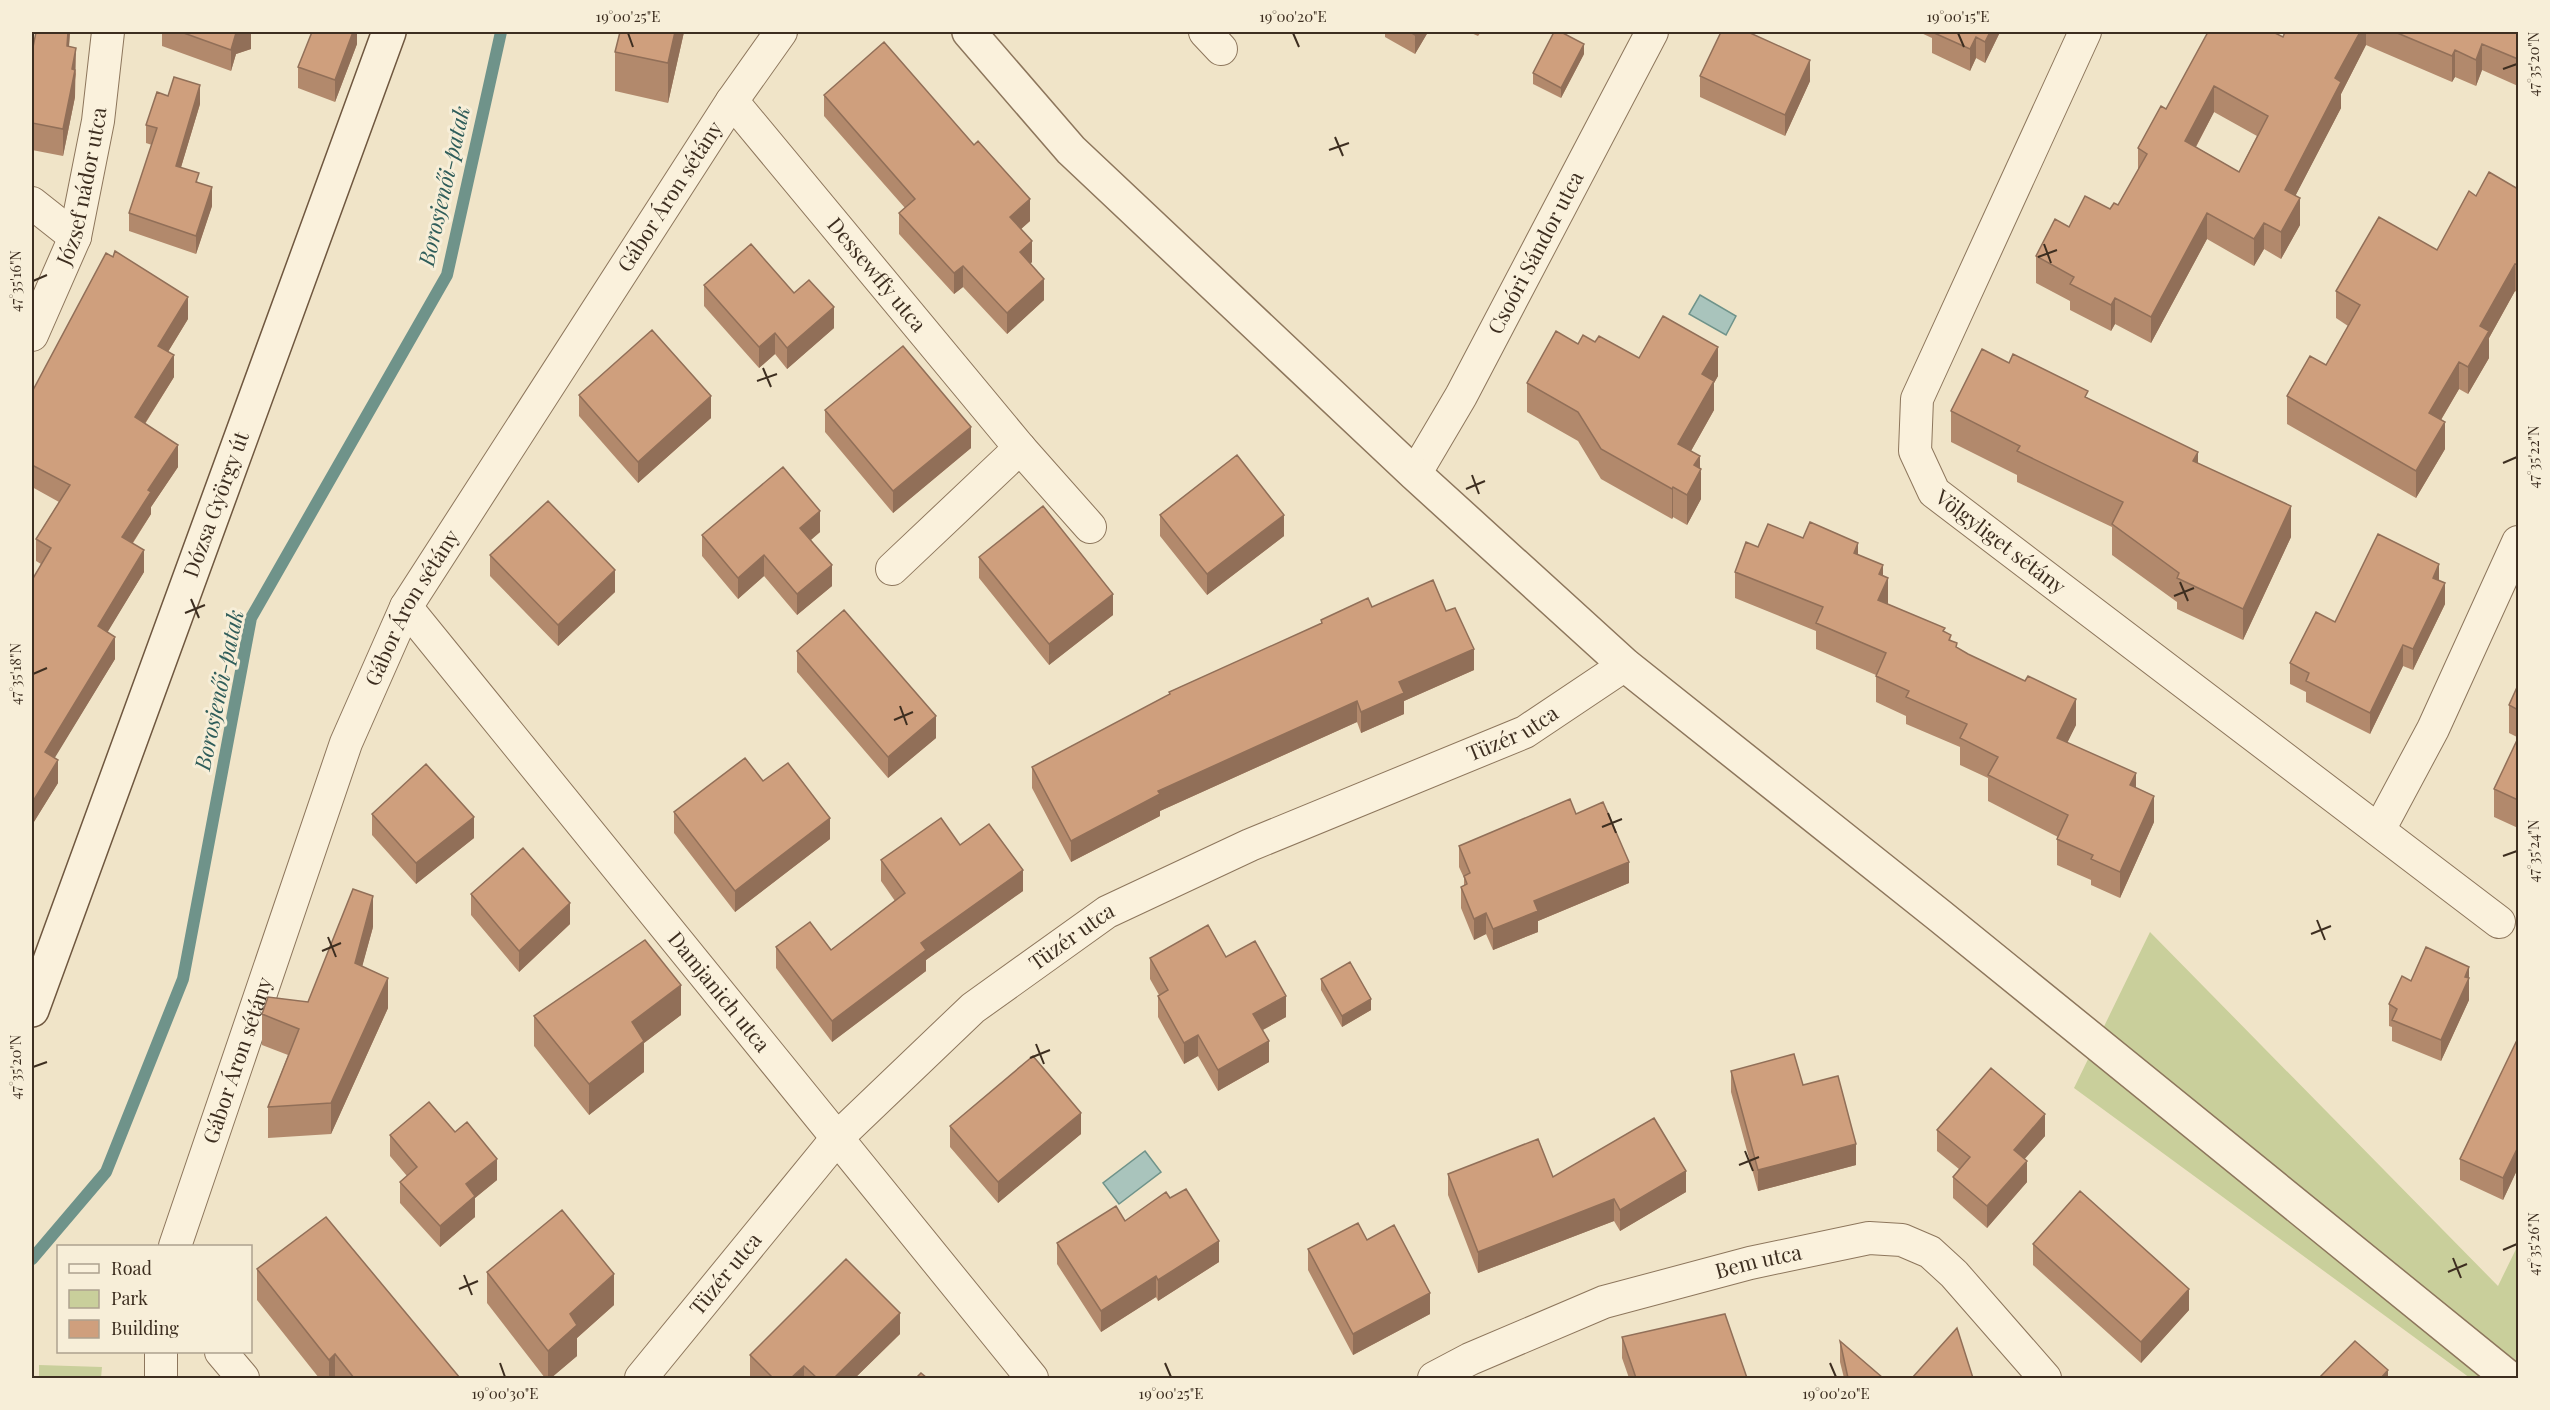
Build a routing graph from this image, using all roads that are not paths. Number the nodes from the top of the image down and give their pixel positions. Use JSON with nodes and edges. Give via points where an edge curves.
{"nodes":[{"id":1,"x":108,"y":32,"type":"edge"},
{"id":2,"x":389,"y":32,"type":"edge"},
{"id":3,"x":781,"y":32,"type":"edge"},
{"id":4,"x":969,"y":32,"type":"edge"},
{"id":5,"x":1652,"y":32,"type":"edge"},
{"id":6,"x":2085,"y":32,"type":"edge"},
{"id":7,"x":732,"y":101,"type":"junction"},
{"id":8,"x":32,"y":203,"type":"edge"},
{"id":9,"x":75,"y":237,"type":"junction"},
{"id":10,"x":32,"y":335,"type":"edge"},
{"id":11,"x":1020,"y":448,"type":"junction"},
{"id":12,"x":1415,"y":474,"type":"junction"},
{"id":13,"x":1090,"y":526,"type":"dead end"},
{"id":14,"x":2518,"y":542,"type":"edge"},
{"id":15,"x":892,"y":569,"type":"dead end"},
{"id":16,"x":406,"y":608,"type":"junction"},
{"id":17,"x":1625,"y":664,"type":"junction"},
{"id":18,"x":2379,"y":830,"type":"junction"},
{"id":19,"x":2499,"y":922,"type":"dead end"},
{"id":20,"x":32,"y":1010,"type":"edge"},
{"id":21,"x":838,"y":1137,"type":"junction"},
{"id":22,"x":175,"y":1245,"type":"edge"},
{"id":23,"x":161,"y":1353,"type":"edge"},
{"id":24,"x":222,"y":1353,"type":"edge"},
{"id":25,"x":160,"y":1378,"type":"edge"},
{"id":26,"x":243,"y":1378,"type":"edge"},
{"id":27,"x":641,"y":1378,"type":"edge"},
{"id":28,"x":1032,"y":1378,"type":"edge"},
{"id":29,"x":1434,"y":1378,"type":"edge"},
{"id":30,"x":2045,"y":1378,"type":"edge"},
{"id":31,"x":2509,"y":1378,"type":"edge"}],
"edges":[{"from":1,"to":9,"type":"street","name":"József nádor utca","via":[[98,121]]},
{"from":2,"to":20,"type":"street","name":"Dózsa György út"},
{"from":3,"to":7,"type":"street","name":"Gábor Áron sétány"},
{"from":4,"to":12,"type":"street","via":[[1071,150]]},
{"from":5,"to":12,"type":"street","name":"Csoóri Sándor utca","via":[[1461,396]]},
{"from":6,"to":18,"type":"street","name":"Völgyliget sétány","via":[[1917,399],[1915,451],[1934,492]]},
{"from":7,"to":11,"type":"street","name":"Dessewffy utca"},
{"from":7,"to":16,"type":"street","name":"Gábor Áron sétány"},
{"from":8,"to":9,"type":"street"},
{"from":9,"to":10,"type":"street","name":"József nádor utca"},
{"from":11,"to":13,"type":"street","name":"Dessewffy utca"},
{"from":11,"to":15,"type":"street"},
{"from":12,"to":17,"type":"street"},
{"from":14,"to":18,"type":"street","via":[[2433,729]]},
{"from":16,"to":21,"type":"street","name":"Damjanich utca"},
{"from":16,"to":22,"type":"street","name":"Gábor Áron sétány","via":[[346,743]]},
{"from":17,"to":21,"type":"street","name":"Tüzér utca","via":[[1525,732],[1250,845],[1107,912],[973,1008]]},
{"from":17,"to":31,"type":"street"},
{"from":18,"to":19,"type":"street","name":"Völgyliget sétány"},
{"from":21,"to":27,"type":"street","name":"Tüzér utca"},
{"from":21,"to":28,"type":"street","name":"Damjanich utca"},
{"from":23,"to":25,"type":"street"},
{"from":24,"to":26,"type":"street"},
{"from":29,"to":30,"type":"street","name":"Bem utca","via":[[1604,1302],[1750,1263],[1869,1238],[1902,1240],[1930,1252]]}]}
